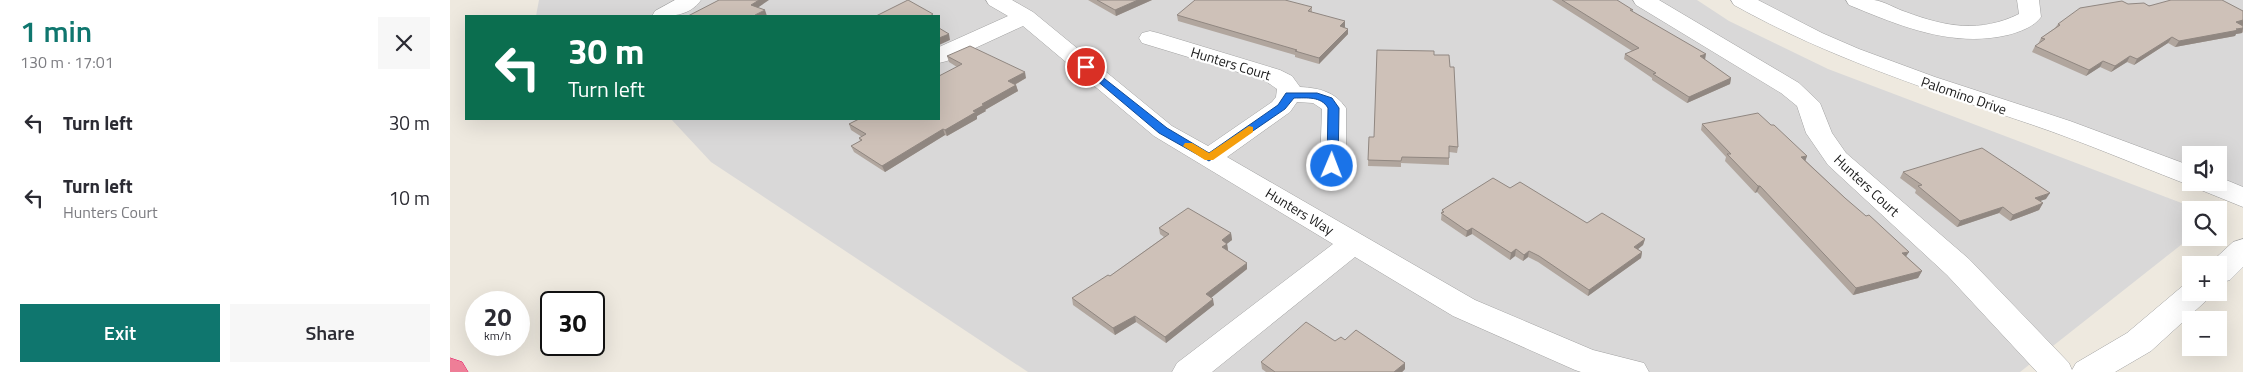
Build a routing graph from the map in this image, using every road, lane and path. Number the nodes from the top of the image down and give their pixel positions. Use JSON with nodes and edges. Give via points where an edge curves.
{"nodes":[{"id":1,"x":690,"y":0,"type":"edge"},
{"id":2,"x":997,"y":0,"type":"edge"},
{"id":3,"x":1644,"y":0,"type":"edge"},
{"id":4,"x":1742,"y":0,"type":"edge"},
{"id":5,"x":1856,"y":0,"type":"edge"},
{"id":6,"x":2028,"y":0,"type":"edge"},
{"id":7,"x":665,"y":15,"type":"edge"},
{"id":8,"x":1025,"y":17,"type":"junction"},
{"id":9,"x":1150,"y":38,"type":"dead end"},
{"id":10,"x":940,"y":56,"type":"edge"},
{"id":11,"x":1289,"y":95,"type":"junction"},
{"id":12,"x":1209,"y":158,"type":"junction"},
{"id":13,"x":1332,"y":166,"type":"dead end"},
{"id":14,"x":2182,"y":173,"type":"edge"},
{"id":15,"x":2227,"y":191,"type":"edge"},
{"id":16,"x":2243,"y":198,"type":"edge"},
{"id":17,"x":1354,"y":243,"type":"junction"},
{"id":18,"x":2243,"y":249,"type":"edge"},
{"id":19,"x":2227,"y":264,"type":"edge"},
{"id":20,"x":2186,"y":301,"type":"edge"},
{"id":21,"x":1189,"y":372,"type":"edge"},
{"id":22,"x":1632,"y":372,"type":"edge"},
{"id":23,"x":2058,"y":372,"type":"edge"},
{"id":24,"x":2088,"y":372,"type":"edge"}],
"edges":[{"from":1,"to":7,"type":"street"},
{"from":2,"to":8,"type":"street","name":"Hunters Way"},
{"from":3,"to":23,"type":"street","name":"Hunters Court","via":[[1790,88],[1808,104],[1820,133],[1837,159],[1958,267]]},
{"from":4,"to":14,"type":"street","name":"Palomino Drive","via":[[1768,16],[1871,62]]},
{"from":5,"to":6,"type":"street","via":[[1901,19],[1946,31],[1988,33],[2016,26],[2030,16]]},
{"from":8,"to":10,"type":"street"},
{"from":8,"to":12,"type":"street","name":"Hunters Way","via":[[1163,130]]},
{"from":9,"to":11,"type":"street","name":"Hunters Court","via":[[1272,75],[1284,81],[1290,89]]},
{"from":11,"to":12,"type":"street","via":[[1281,107]]},
{"from":11,"to":13,"type":"street","via":[[1317,96],[1328,100],[1334,108]]},
{"from":12,"to":17,"type":"street","name":"Hunters Way"},
{"from":15,"to":16,"type":"street"},
{"from":17,"to":21,"type":"street"},
{"from":17,"to":22,"type":"street","name":"Hunters Way","via":[[1464,308],[1587,361]]},
{"from":18,"to":19,"type":"street"},
{"from":20,"to":24,"type":"street","via":[[2139,342]]}]}
